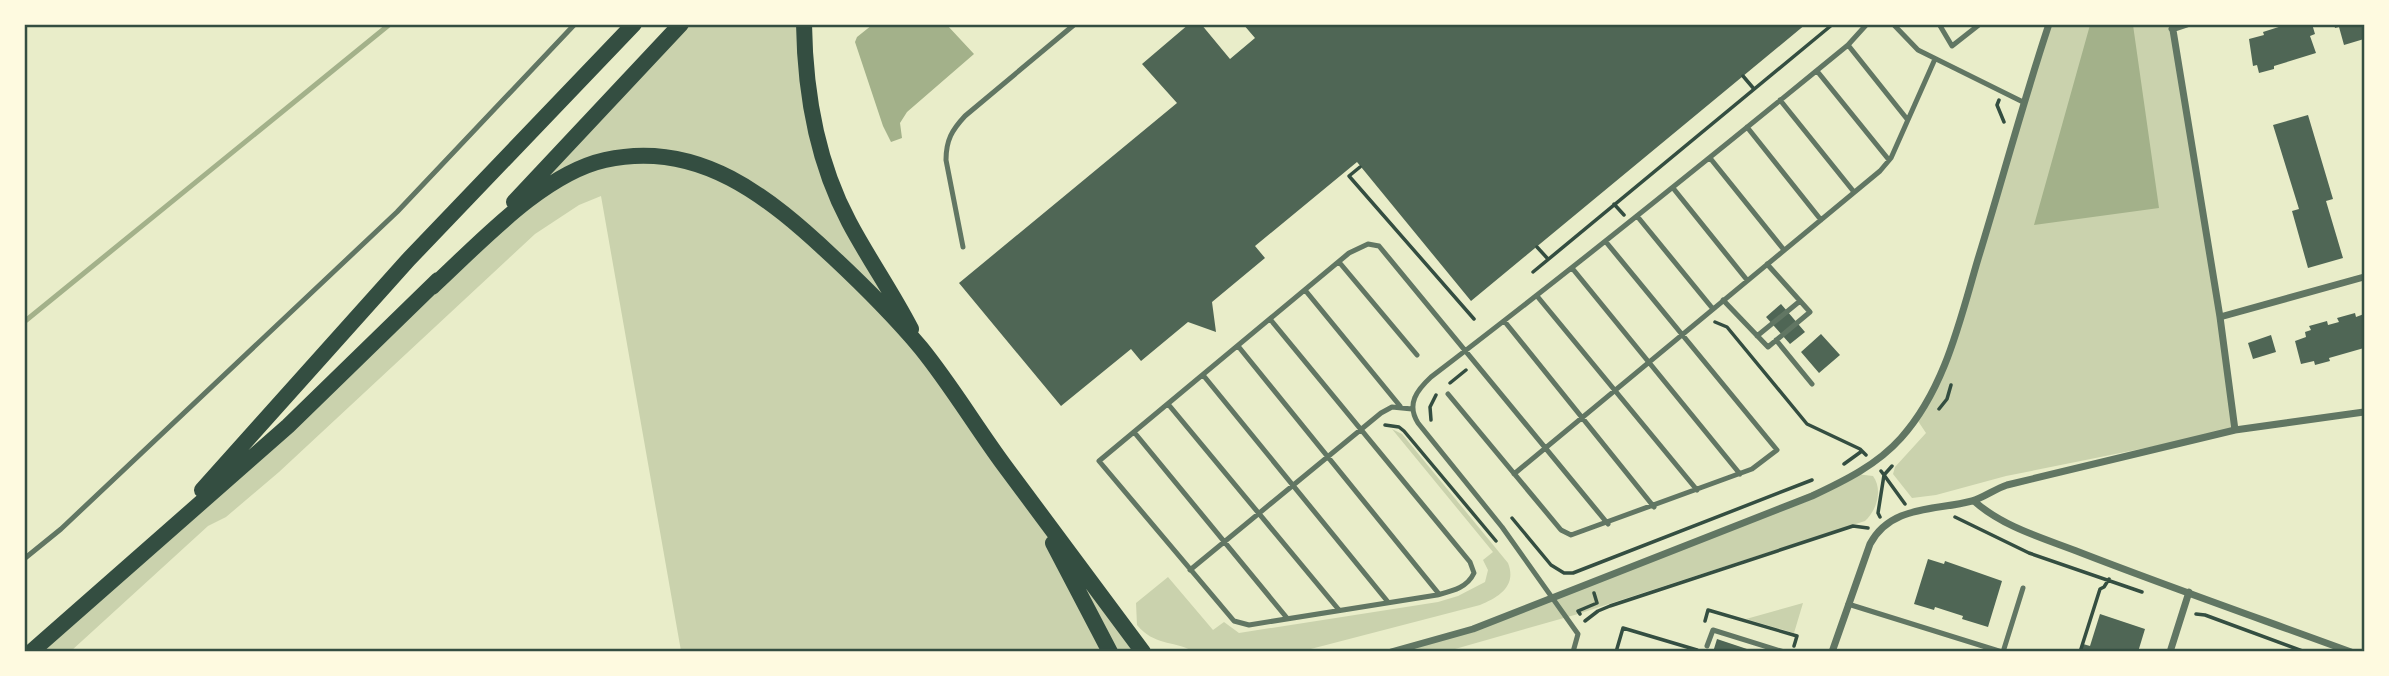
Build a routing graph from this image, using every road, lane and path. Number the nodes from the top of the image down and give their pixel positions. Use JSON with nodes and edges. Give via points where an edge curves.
{"nodes":[{"id":1,"x":575,"y":24,"type":"edge"},
{"id":2,"x":634,"y":24,"type":"edge"},
{"id":3,"x":681,"y":24,"type":"edge"},
{"id":4,"x":804,"y":24,"type":"edge"},
{"id":5,"x":1075,"y":24,"type":"edge"},
{"id":6,"x":1833,"y":24,"type":"edge"},
{"id":7,"x":1867,"y":24,"type":"edge"},
{"id":8,"x":1893,"y":24,"type":"edge"},
{"id":9,"x":1939,"y":24,"type":"edge"},
{"id":10,"x":1980,"y":24,"type":"edge"},
{"id":11,"x":2049,"y":24,"type":"edge"},
{"id":12,"x":2187,"y":24,"type":"edge"},
{"id":13,"x":2172,"y":27,"type":"edge"},
{"id":14,"x":1848,"y":45,"type":"junction"},
{"id":15,"x":1935,"y":59,"type":"junction"},
{"id":16,"x":1816,"y":71,"type":"junction"},
{"id":17,"x":1743,"y":76,"type":"dead end"},
{"id":18,"x":1754,"y":89,"type":"junction"},
{"id":19,"x":2003,"y":93,"type":"junction"},
{"id":20,"x":1780,"y":100,"type":"junction"},
{"id":21,"x":2023,"y":102,"type":"junction"},
{"id":22,"x":1907,"y":119,"type":"junction"},
{"id":23,"x":1747,"y":128,"type":"junction"},
{"id":24,"x":2005,"y":128,"type":"dead end"},
{"id":25,"x":1710,"y":158,"type":"junction"},
{"id":26,"x":1889,"y":160,"type":"junction"},
{"id":27,"x":1360,"y":167,"type":"dead end"},
{"id":28,"x":1673,"y":188,"type":"junction"},
{"id":29,"x":1854,"y":192,"type":"junction"},
{"id":30,"x":1637,"y":216,"type":"junction"},
{"id":31,"x":1821,"y":219,"type":"junction"},
{"id":32,"x":1606,"y":242,"type":"junction"},
{"id":33,"x":963,"y":247,"type":"dead end"},
{"id":34,"x":1537,"y":247,"type":"dead end"},
{"id":35,"x":1784,"y":250,"type":"junction"},
{"id":36,"x":1548,"y":259,"type":"junction"},
{"id":37,"x":1339,"y":262,"type":"junction"},
{"id":38,"x":1767,"y":264,"type":"junction"},
{"id":39,"x":1572,"y":268,"type":"junction"},
{"id":40,"x":1533,"y":272,"type":"dead end"},
{"id":41,"x":2364,"y":277,"type":"edge"},
{"id":42,"x":1747,"y":280,"type":"junction"},
{"id":43,"x":432,"y":287,"type":"junction"},
{"id":44,"x":1305,"y":290,"type":"junction"},
{"id":45,"x":1537,"y":296,"type":"junction"},
{"id":46,"x":1723,"y":300,"type":"junction"},
{"id":47,"x":1800,"y":301,"type":"junction"},
{"id":48,"x":1713,"y":309,"type":"junction"},
{"id":49,"x":2220,"y":317,"type":"junction"},
{"id":50,"x":1270,"y":319,"type":"junction"},
{"id":51,"x":1474,"y":319,"type":"dead end"},
{"id":52,"x":1505,"y":322,"type":"junction"},
{"id":53,"x":1727,"y":327,"type":"dead end"},
{"id":54,"x":1682,"y":335,"type":"junction"},
{"id":55,"x":1757,"y":336,"type":"junction"},
{"id":56,"x":1776,"y":341,"type":"junction"},
{"id":57,"x":1238,"y":346,"type":"junction"},
{"id":58,"x":922,"y":349,"type":"junction"},
{"id":59,"x":1467,"y":350,"type":"junction"},
{"id":60,"x":1417,"y":355,"type":"dead end"},
{"id":61,"x":1476,"y":361,"type":"junction"},
{"id":62,"x":1649,"y":362,"type":"junction"},
{"id":63,"x":1203,"y":375,"type":"junction"},
{"id":64,"x":1812,"y":384,"type":"dead end"},
{"id":65,"x":1615,"y":390,"type":"junction"},
{"id":66,"x":1448,"y":394,"type":"dead end"},
{"id":67,"x":1168,"y":404,"type":"junction"},
{"id":68,"x":1400,"y":406,"type":"junction"},
{"id":69,"x":1412,"y":409,"type":"junction"},
{"id":70,"x":2364,"y":412,"type":"edge"},
{"id":71,"x":1378,"y":416,"type":"junction"},
{"id":72,"x":1582,"y":418,"type":"junction"},
{"id":73,"x":1361,"y":429,"type":"junction"},
{"id":74,"x":1440,"y":429,"type":"dead end"},
{"id":75,"x":2235,"y":430,"type":"junction"},
{"id":76,"x":1134,"y":432,"type":"junction"},
{"id":77,"x":1546,"y":447,"type":"junction"},
{"id":78,"x":1862,"y":451,"type":"junction"},
{"id":79,"x":1327,"y":456,"type":"junction"},
{"id":80,"x":1899,"y":457,"type":"dead end"},
{"id":81,"x":1874,"y":461,"type":"junction"},
{"id":82,"x":1835,"y":468,"type":"dead end"},
{"id":83,"x":1514,"y":474,"type":"junction"},
{"id":84,"x":1740,"y":474,"type":"junction"},
{"id":85,"x":1884,"y":475,"type":"junction"},
{"id":86,"x":1814,"y":480,"type":"dead end"},
{"id":87,"x":1294,"y":484,"type":"junction"},
{"id":88,"x":1697,"y":491,"type":"junction"},
{"id":89,"x":1974,"y":500,"type":"junction"},
{"id":90,"x":1654,"y":507,"type":"junction"},
{"id":91,"x":1507,"y":512,"type":"dead end"},
{"id":92,"x":1910,"y":512,"type":"junction"},
{"id":93,"x":1258,"y":513,"type":"junction"},
{"id":94,"x":1951,"y":516,"type":"dead end"},
{"id":95,"x":1043,"y":517,"type":"junction"},
{"id":96,"x":1608,"y":524,"type":"junction"},
{"id":97,"x":1884,"y":525,"type":"junction"},
{"id":98,"x":1876,"y":532,"type":"junction"},
{"id":99,"x":1225,"y":541,"type":"junction"},
{"id":100,"x":1501,"y":548,"type":"dead end"},
{"id":101,"x":146,"y":551,"type":"junction"},
{"id":102,"x":1542,"y":554,"type":"junction"},
{"id":103,"x":24,"y":559,"type":"edge"},
{"id":104,"x":1527,"y":560,"type":"junction"},
{"id":105,"x":1586,"y":568,"type":"junction"},
{"id":106,"x":2126,"y":569,"type":"junction"},
{"id":107,"x":1190,"y":570,"type":"junction"},
{"id":108,"x":2108,"y":580,"type":"junction"},
{"id":109,"x":1591,"y":583,"type":"junction"},
{"id":110,"x":2023,"y":588,"type":"dead end"},
{"id":111,"x":2143,"y":592,"type":"dead end"},
{"id":112,"x":2189,"y":592,"type":"junction"},
{"id":113,"x":1439,"y":594,"type":"junction"},
{"id":114,"x":1554,"y":598,"type":"junction"},
{"id":115,"x":1388,"y":603,"type":"junction"},
{"id":116,"x":1847,"y":604,"type":"junction"},
{"id":117,"x":1339,"y":610,"type":"junction"},
{"id":118,"x":2182,"y":613,"type":"junction"},
{"id":119,"x":1287,"y":618,"type":"junction"},
{"id":120,"x":1707,"y":646,"type":"dead end"},
{"id":121,"x":1697,"y":650,"type":"edge"},
{"id":122,"x":31,"y":652,"type":"edge"},
{"id":123,"x":1110,"y":652,"type":"edge"},
{"id":124,"x":1143,"y":652,"type":"edge"},
{"id":125,"x":1391,"y":652,"type":"edge"},
{"id":126,"x":1573,"y":652,"type":"edge"},
{"id":127,"x":1616,"y":652,"type":"edge"},
{"id":128,"x":1784,"y":652,"type":"edge"},
{"id":129,"x":1832,"y":652,"type":"edge"},
{"id":130,"x":2002,"y":652,"type":"edge"},
{"id":131,"x":2080,"y":652,"type":"edge"},
{"id":132,"x":2169,"y":652,"type":"edge"},
{"id":133,"x":2305,"y":652,"type":"edge"},
{"id":134,"x":2351,"y":652,"type":"edge"}],
"edges":[{"from":1,"to":103,"type":"lane","via":[[397,212]]},
{"from":2,"to":101,"type":"main road","via":[[409,259]]},
{"from":3,"to":43,"type":"main road"},
{"from":4,"to":58,"type":"main road","via":[[807,81],[827,169],[847,218]]},
{"from":5,"to":33,"type":"lane","via":[[951,132],[946,160]]},
{"from":6,"to":18,"type":"path"},
{"from":7,"to":14,"type":"lane"},
{"from":8,"to":15,"type":"lane","via":[[1913,46]]},
{"from":9,"to":10,"type":"lane","via":[[1952,46]]},
{"from":11,"to":21,"type":"street"},
{"from":12,"to":13,"type":"street"},
{"from":13,"to":49,"type":"street"},
{"from":14,"to":16,"type":"lane"},
{"from":14,"to":22,"type":"lane"},
{"from":15,"to":19,"type":"lane"},
{"from":15,"to":22,"type":"lane"},
{"from":16,"to":20,"type":"lane"},
{"from":16,"to":26,"type":"lane"},
{"from":17,"to":18,"type":"path"},
{"from":18,"to":36,"type":"path"},
{"from":19,"to":21,"type":"lane"},
{"from":19,"to":24,"type":"path","via":[[1997,105]]},
{"from":20,"to":23,"type":"lane"},
{"from":20,"to":29,"type":"lane"},
{"from":21,"to":81,"type":"street","via":[[1941,373],[1908,428]]},
{"from":22,"to":26,"type":"lane"},
{"from":23,"to":25,"type":"lane"},
{"from":23,"to":31,"type":"lane"},
{"from":25,"to":28,"type":"lane"},
{"from":25,"to":35,"type":"lane"},
{"from":26,"to":29,"type":"lane"},
{"from":27,"to":51,"type":"path","via":[[1349,176]]},
{"from":28,"to":30,"type":"lane"},
{"from":28,"to":42,"type":"lane"},
{"from":29,"to":31,"type":"lane"},
{"from":30,"to":32,"type":"lane"},
{"from":30,"to":48,"type":"lane"},
{"from":31,"to":35,"type":"lane"},
{"from":32,"to":39,"type":"lane"},
{"from":32,"to":54,"type":"lane"},
{"from":34,"to":36,"type":"path"},
{"from":35,"to":38,"type":"lane"},
{"from":36,"to":40,"type":"path"},
{"from":37,"to":44,"type":"lane"},
{"from":37,"to":59,"type":"lane","via":[[1360,247],[1379,246]]},
{"from":37,"to":60,"type":"lane"},
{"from":38,"to":42,"type":"lane"},
{"from":38,"to":47,"type":"lane"},
{"from":39,"to":45,"type":"lane"},
{"from":39,"to":62,"type":"lane"},
{"from":41,"to":49,"type":"street"},
{"from":42,"to":46,"type":"lane"},
{"from":43,"to":58,"type":"main road","via":[[550,184],[603,160],[663,156],[722,174],[773,204],[867,289]]},
{"from":43,"to":101,"type":"main road","via":[[288,426]]},
{"from":44,"to":50,"type":"lane"},
{"from":44,"to":68,"type":"lane"},
{"from":45,"to":52,"type":"lane"},
{"from":45,"to":65,"type":"lane"},
{"from":46,"to":48,"type":"lane"},
{"from":46,"to":55,"type":"lane"},
{"from":47,"to":55,"type":"lane"},
{"from":47,"to":56,"type":"lane","via":[[1810,312]]},
{"from":48,"to":54,"type":"lane"},
{"from":49,"to":75,"type":"street"},
{"from":50,"to":57,"type":"lane"},
{"from":50,"to":73,"type":"lane"},
{"from":52,"to":59,"type":"lane"},
{"from":52,"to":72,"type":"lane"},
{"from":53,"to":78,"type":"path","via":[[1807,424]]},
{"from":54,"to":62,"type":"lane"},
{"from":54,"to":84,"type":"lane","via":[[1777,450]]},
{"from":55,"to":56,"type":"lane","via":[[1768,347]]},
{"from":56,"to":64,"type":"lane"},
{"from":57,"to":63,"type":"lane"},
{"from":57,"to":79,"type":"lane"},
{"from":58,"to":95,"type":"main road"},
{"from":59,"to":61,"type":"lane"},
{"from":59,"to":69,"type":"lane","via":[[1421,386]]},
{"from":61,"to":74,"type":"path","via":[[1431,401],[1431,419]]},
{"from":61,"to":77,"type":"lane"},
{"from":62,"to":65,"type":"lane"},
{"from":62,"to":84,"type":"lane"},
{"from":63,"to":67,"type":"lane"},
{"from":63,"to":87,"type":"lane"},
{"from":65,"to":72,"type":"lane"},
{"from":65,"to":88,"type":"lane"},
{"from":66,"to":83,"type":"lane"},
{"from":67,"to":76,"type":"lane"},
{"from":67,"to":93,"type":"lane"},
{"from":68,"to":69,"type":"lane"},
{"from":68,"to":71,"type":"lane"},
{"from":69,"to":104,"type":"lane","via":[[1418,423]]},
{"from":70,"to":75,"type":"street"},
{"from":71,"to":73,"type":"lane"},
{"from":71,"to":100,"type":"path","via":[[1385,426],[1404,431]]},
{"from":72,"to":77,"type":"lane"},
{"from":72,"to":90,"type":"lane"},
{"from":73,"to":79,"type":"lane"},
{"from":73,"to":113,"type":"lane","via":[[1474,568],[1468,583]]},
{"from":75,"to":89,"type":"street","via":[[2007,485]]},
{"from":76,"to":99,"type":"lane"},
{"from":76,"to":107,"type":"lane","via":[[1099,461]]},
{"from":77,"to":83,"type":"lane"},
{"from":77,"to":96,"type":"lane"},
{"from":78,"to":81,"type":"path"},
{"from":78,"to":82,"type":"path"},
{"from":79,"to":87,"type":"lane"},
{"from":79,"to":113,"type":"lane"},
{"from":80,"to":85,"type":"path"},
{"from":81,"to":85,"type":"path"},
{"from":81,"to":109,"type":"street","via":[[1812,496]]},
{"from":83,"to":96,"type":"lane","via":[[1565,534],[1577,535]]},
{"from":84,"to":88,"type":"lane"},
{"from":85,"to":92,"type":"path"},
{"from":85,"to":97,"type":"path","via":[[1878,513]]},
{"from":86,"to":105,"type":"path"},
{"from":87,"to":93,"type":"lane"},
{"from":87,"to":115,"type":"lane"},
{"from":88,"to":90,"type":"lane"},
{"from":89,"to":92,"type":"street"},
{"from":89,"to":106,"type":"street","via":[[2004,522]]},
{"from":90,"to":96,"type":"lane"},
{"from":91,"to":102,"type":"path"},
{"from":92,"to":97,"type":"street"},
{"from":93,"to":99,"type":"lane"},
{"from":93,"to":117,"type":"lane"},
{"from":94,"to":108,"type":"path","via":[[2029,553]]},
{"from":95,"to":123,"type":"main road"},
{"from":95,"to":124,"type":"main road"},
{"from":97,"to":98,"type":"street"},
{"from":98,"to":109,"type":"path","via":[[1853,526],[1610,606],[1585,621],[1578,611],[1597,603]]},
{"from":98,"to":116,"type":"street"},
{"from":99,"to":107,"type":"lane"},
{"from":99,"to":119,"type":"lane"},
{"from":101,"to":122,"type":"main road"},
{"from":102,"to":104,"type":"path"},
{"from":102,"to":105,"type":"path","via":[[1564,573]]},
{"from":104,"to":114,"type":"lane"},
{"from":105,"to":109,"type":"path"},
{"from":106,"to":108,"type":"path"},
{"from":106,"to":112,"type":"street"},
{"from":107,"to":119,"type":"lane","via":[[1234,621],[1249,625]]},
{"from":108,"to":111,"type":"path"},
{"from":108,"to":131,"type":"path","via":[[2100,589]]},
{"from":109,"to":114,"type":"street"},
{"from":110,"to":130,"type":"lane"},
{"from":112,"to":118,"type":"street"},
{"from":112,"to":134,"type":"street"},
{"from":113,"to":115,"type":"lane"},
{"from":114,"to":125,"type":"street","via":[[1473,629]]},
{"from":114,"to":126,"type":"lane","via":[[1578,634]]},
{"from":115,"to":117,"type":"lane"},
{"from":116,"to":129,"type":"street"},
{"from":116,"to":130,"type":"lane"},
{"from":117,"to":119,"type":"lane"},
{"from":118,"to":132,"type":"street"},
{"from":118,"to":133,"type":"path","via":[[2205,615]]},
{"from":120,"to":128,"type":"lane","via":[[1713,630]]},
{"from":121,"to":127,"type":"path","via":[[1623,628]]}]}
